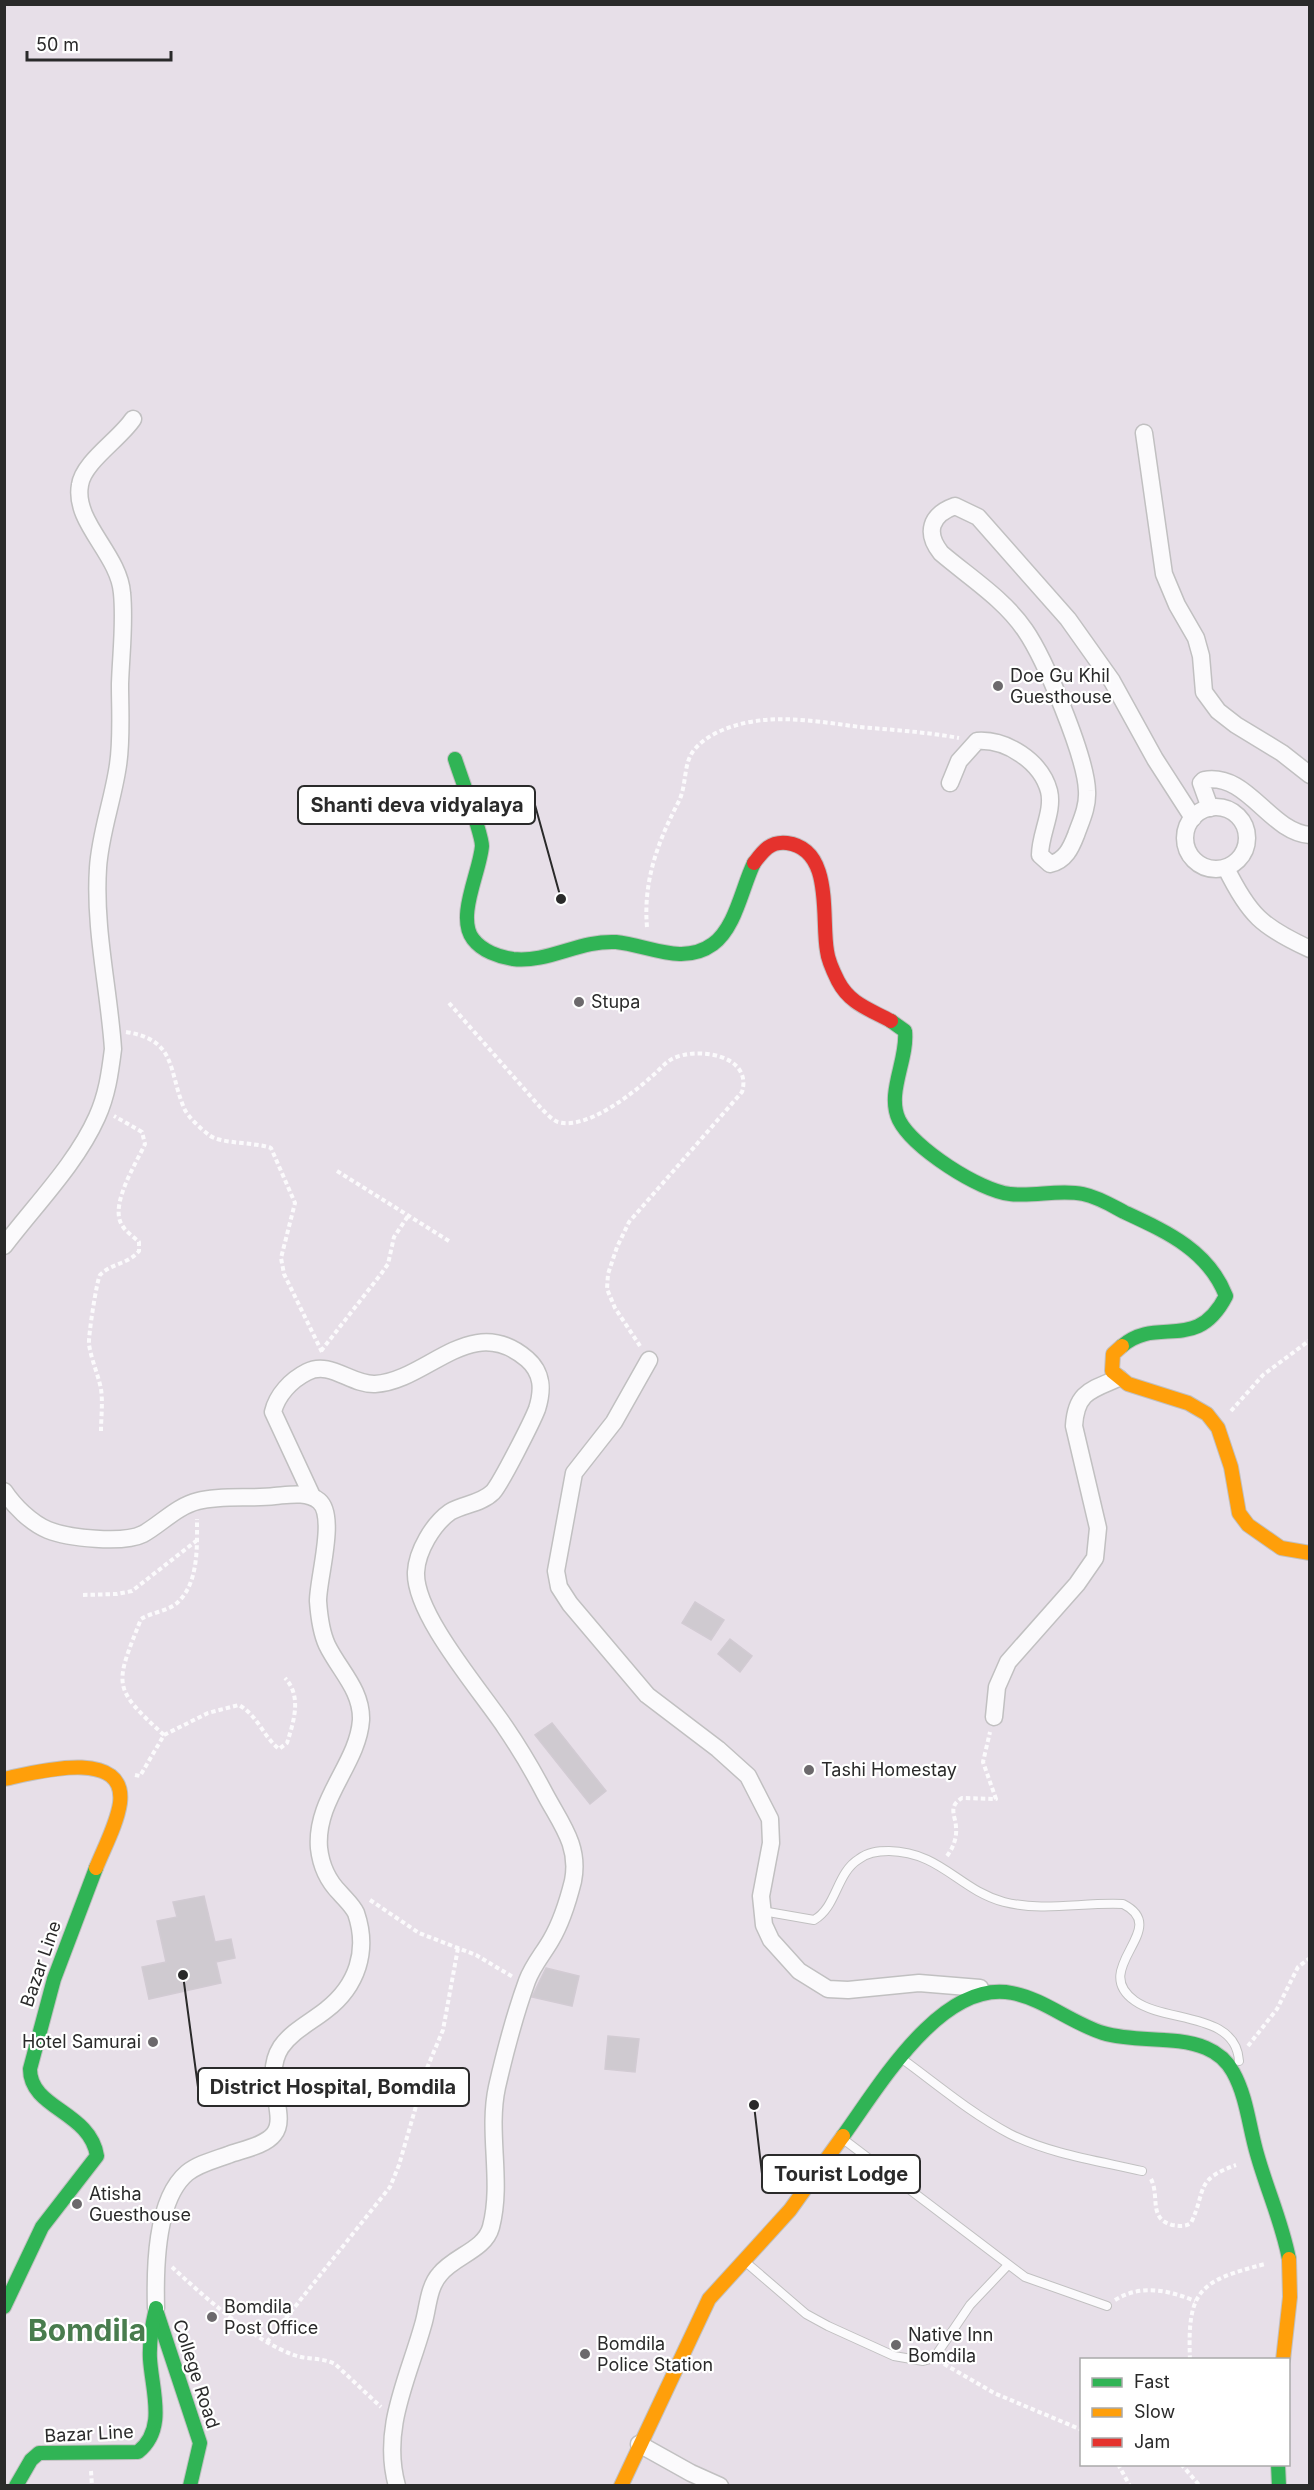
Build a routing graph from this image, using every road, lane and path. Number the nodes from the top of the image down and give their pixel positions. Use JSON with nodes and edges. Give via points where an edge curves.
{"nodes":[{"id":1,"x":133,"y":419,"type":"dead end"},
{"id":2,"x":1144,"y":434,"type":"dead end"},
{"id":3,"x":977,"y":741,"type":"junction"},
{"id":4,"x":455,"y":759,"type":"dead end"},
{"id":5,"x":1310,"y":775,"type":"edge"},
{"id":6,"x":950,"y":783,"type":"dead end"},
{"id":7,"x":1210,"y":808,"type":"junction"},
{"id":8,"x":1193,"y":818,"type":"junction"},
{"id":9,"x":1310,"y":836,"type":"edge"},
{"id":10,"x":1226,"y":868,"type":"junction"},
{"id":11,"x":1310,"y":948,"type":"edge"},
{"id":12,"x":648,"y":951,"type":"junction"},
{"id":13,"x":449,"y":1003,"type":"dead end"},
{"id":14,"x":111,"y":1029,"type":"junction"},
{"id":15,"x":100,"y":1109,"type":"junction"},
{"id":16,"x":337,"y":1172,"type":"dead end"},
{"id":17,"x":408,"y":1216,"type":"junction"},
{"id":18,"x":449,"y":1241,"type":"dead end"},
{"id":19,"x":4,"y":1246,"type":"edge"},
{"id":20,"x":1310,"y":1340,"type":"edge"},
{"id":21,"x":321,"y":1351,"type":"junction"},
{"id":22,"x":649,"y":1360,"type":"joint"},
{"id":23,"x":330,"y":1369,"type":"junction"},
{"id":24,"x":1119,"y":1378,"type":"junction"},
{"id":25,"x":1218,"y":1428,"type":"junction"},
{"id":26,"x":101,"y":1431,"type":"dead end"},
{"id":27,"x":4,"y":1491,"type":"edge"},
{"id":28,"x":312,"y":1496,"type":"junction"},
{"id":29,"x":197,"y":1501,"type":"junction"},
{"id":30,"x":197,"y":1541,"type":"junction"},
{"id":31,"x":1310,"y":1553,"type":"edge"},
{"id":32,"x":83,"y":1595,"type":"dead end"},
{"id":33,"x":285,"y":1678,"type":"dead end"},
{"id":34,"x":994,"y":1717,"type":"joint"},
{"id":35,"x":164,"y":1735,"type":"junction"},
{"id":36,"x":105,"y":1770,"type":"junction"},
{"id":37,"x":4,"y":1779,"type":"edge"},
{"id":38,"x":940,"y":1866,"type":"junction"},
{"id":39,"x":339,"y":1893,"type":"junction"},
{"id":40,"x":761,"y":1911,"type":"junction"},
{"id":41,"x":459,"y":1948,"type":"junction"},
{"id":42,"x":1310,"y":1958,"type":"edge"},
{"id":43,"x":526,"y":1986,"type":"junction"},
{"id":44,"x":1008,"y":1992,"type":"junction"},
{"id":45,"x":900,"y":2057,"type":"junction"},
{"id":46,"x":1239,"y":2059,"type":"junction"},
{"id":47,"x":1237,"y":2082,"type":"junction"},
{"id":48,"x":842,"y":2138,"type":"junction"},
{"id":49,"x":1257,"y":2157,"type":"junction"},
{"id":50,"x":1142,"y":2171,"type":"joint"},
{"id":51,"x":157,"y":2253,"type":"junction"},
{"id":52,"x":1289,"y":2258,"type":"junction"},
{"id":53,"x":744,"y":2261,"type":"junction"},
{"id":54,"x":1008,"y":2265,"type":"junction"},
{"id":55,"x":1195,"y":2301,"type":"junction"},
{"id":56,"x":1107,"y":2306,"type":"joint"},
{"id":57,"x":4,"y":2307,"type":"edge"},
{"id":58,"x":156,"y":2308,"type":"junction"},
{"id":59,"x":267,"y":2342,"type":"junction"},
{"id":60,"x":934,"y":2358,"type":"junction"},
{"id":61,"x":1190,"y":2358,"type":"edge"},
{"id":62,"x":1283,"y":2358,"type":"edge"},
{"id":63,"x":395,"y":2420,"type":"junction"},
{"id":64,"x":1080,"y":2429,"type":"edge"},
{"id":65,"x":639,"y":2444,"type":"junction"},
{"id":66,"x":1119,"y":2466,"type":"edge"},
{"id":67,"x":1183,"y":2466,"type":"edge"},
{"id":68,"x":1278,"y":2466,"type":"edge"},
{"id":69,"x":16,"y":2486,"type":"edge"},
{"id":70,"x":190,"y":2486,"type":"edge"},
{"id":71,"x":397,"y":2486,"type":"edge"},
{"id":72,"x":621,"y":2486,"type":"edge"},
{"id":73,"x":720,"y":2486,"type":"edge"},
{"id":74,"x":1130,"y":2486,"type":"edge"},
{"id":75,"x":1200,"y":2486,"type":"edge"},
{"id":76,"x":1278,"y":2486,"type":"edge"}],
"edges":[{"from":1,"to":14,"type":"street","via":[[86,470],[80,484],[84,515],[117,569],[122,590],[118,764],[98,866],[100,939]]},
{"from":2,"to":5,"type":"street","via":[[1164,574],[1196,638],[1204,692],[1218,711]]},
{"from":3,"to":6,"type":"street","via":[[959,761]]},
{"from":3,"to":8,"type":"street","via":[[1002,743],[1026,757],[1042,777],[1049,798],[1040,855],[1050,864],[1064,858],[1086,809],[1084,774],[1062,708],[1025,630],[933,543],[930,529],[934,518],[954,506],[978,517],[1068,619],[1112,681]]},
{"from":3,"to":12,"type":"path","via":[[764,720],[729,728],[705,739],[686,765],[684,789],[659,839],[645,903]]},
{"from":4,"to":12,"type":"main road","via":[[482,844],[466,920],[476,944],[510,960],[602,942],[623,943]]},
{"from":7,"to":8,"type":"street"},
{"from":7,"to":9,"type":"street","via":[[1201,783],[1220,779],[1249,795],[1290,830]]},
{"from":7,"to":10,"type":"street","via":[[1230,811],[1245,825],[1246,846],[1235,863]]},
{"from":8,"to":10,"type":"street","via":[[1185,836],[1190,856],[1206,868]]},
{"from":10,"to":11,"type":"street","via":[[1254,917],[1277,934]]},
{"from":12,"to":24,"type":"main road","via":[[670,954],[711,945],[728,930],[748,874],[766,848],[777,842],[800,847],[819,872],[825,903],[826,949],[840,985],[862,1010],[887,1018],[905,1031],[906,1053],[895,1106],[904,1130],[979,1184],[997,1192],[1083,1194],[1163,1230],[1197,1252],[1217,1274],[1226,1296],[1215,1317],[1193,1331],[1150,1332],[1132,1337],[1119,1347],[1111,1361],[1112,1371]]},
{"from":13,"to":22,"type":"path","via":[[557,1122],[583,1122],[641,1086],[671,1059],[686,1054],[712,1055],[731,1060],[741,1068],[745,1082],[742,1092],[629,1222],[608,1274],[607,1289],[615,1308]]},
{"from":14,"to":15,"type":"street","via":[[111,1071]]},
{"from":14,"to":21,"type":"path","via":[[138,1034],[166,1049],[185,1111],[211,1137],[271,1148],[295,1203],[281,1258],[284,1274]]},
{"from":15,"to":19,"type":"street","via":[[77,1150]]},
{"from":15,"to":26,"type":"path","via":[[135,1126],[142,1132],[145,1144],[129,1172],[118,1215],[139,1242],[140,1251],[132,1261],[109,1268],[95,1285],[88,1342],[101,1392]]},
{"from":16,"to":17,"type":"path"},
{"from":17,"to":18,"type":"path"},
{"from":17,"to":21,"type":"path","via":[[394,1237],[384,1269]]},
{"from":20,"to":25,"type":"path","via":[[1244,1393]]},
{"from":21,"to":23,"type":"path"},
{"from":22,"to":40,"type":"street","via":[[614,1422],[574,1473],[556,1571],[559,1587],[647,1695],[748,1776],[770,1819],[771,1843]]},
{"from":23,"to":28,"type":"street","via":[[308,1371],[290,1384],[276,1399],[273,1412]]},
{"from":23,"to":43,"type":"street","via":[[346,1378],[372,1384],[396,1379],[462,1346],[490,1343],[524,1356],[542,1382],[532,1421],[492,1493],[451,1512],[437,1524],[419,1555],[416,1572],[418,1591],[429,1618],[529,1762],[573,1843],[573,1879],[566,1905]]},
{"from":24,"to":25,"type":"main road","via":[[1188,1403],[1207,1414]]},
{"from":24,"to":34,"type":"street","via":[[1083,1396],[1075,1412],[1074,1426],[1098,1528],[1095,1558],[1008,1662],[997,1687]]},
{"from":25,"to":31,"type":"main road","via":[[1231,1467],[1239,1513],[1248,1525],[1281,1548]]},
{"from":27,"to":29,"type":"street","via":[[47,1530],[111,1540],[142,1534]]},
{"from":28,"to":29,"type":"street"},
{"from":28,"to":39,"type":"street","via":[[326,1511],[318,1599],[321,1629],[360,1707],[357,1738],[330,1792],[320,1824],[323,1868]]},
{"from":29,"to":30,"type":"path"},
{"from":30,"to":32,"type":"path","via":[[132,1591]]},
{"from":30,"to":35,"type":"path","via":[[193,1573],[185,1592],[179,1602],[141,1619],[122,1676],[122,1690],[130,1705]]},
{"from":33,"to":35,"type":"path","via":[[292,1686],[296,1703],[287,1743],[279,1749],[252,1712],[239,1705],[208,1713]]},
{"from":34,"to":38,"type":"path","via":[[983,1762],[996,1798],[957,1801],[952,1812],[957,1826],[954,1845]]},
{"from":35,"to":36,"type":"path","via":[[140,1776]]},
{"from":36,"to":37,"type":"main road","via":[[78,1767]]},
{"from":36,"to":57,"type":"main road","name":"Bazar Line","via":[[116,1779],[120,1802],[46,2000],[31,2062],[36,2090],[94,2139],[97,2156],[42,2227]]},
{"from":38,"to":40,"type":"lane","via":[[912,1852],[874,1852],[857,1859],[844,1875],[825,1914],[814,1920]]},
{"from":38,"to":46,"type":"lane","via":[[960,1881],[1003,1902],[1040,1907],[1105,1903],[1131,1908],[1140,1918],[1141,1929],[1120,1970],[1126,1994],[1146,2007],[1209,2024],[1225,2033],[1235,2045]]},
{"from":39,"to":41,"type":"path","via":[[369,1900],[419,1933]]},
{"from":39,"to":51,"type":"street","via":[[354,1907],[361,1929],[356,1973],[344,1994],[282,2046],[273,2064],[272,2083],[279,2119],[275,2133],[264,2142],[186,2174],[167,2206]]},
{"from":40,"to":44,"type":"street","via":[[771,1940],[787,1959],[828,1989],[919,1983]]},
{"from":41,"to":43,"type":"path"},
{"from":41,"to":59,"type":"path","via":[[444,2030],[427,2068],[390,2187]]},
{"from":42,"to":46,"type":"path","via":[[1298,1967],[1277,2009]]},
{"from":43,"to":63,"type":"street","via":[[496,2089],[497,2171],[491,2228],[486,2239],[454,2260],[435,2279],[397,2401]]},
{"from":44,"to":45,"type":"main road","via":[[986,1993],[964,2002],[919,2035]]},
{"from":44,"to":47,"type":"main road","via":[[1031,1998],[1097,2031],[1120,2038],[1190,2044],[1212,2052],[1228,2064]]},
{"from":45,"to":48,"type":"main road"},
{"from":45,"to":50,"type":"lane","via":[[960,2103],[1012,2135],[1087,2159]]},
{"from":46,"to":47,"type":"lane"},
{"from":47,"to":49,"type":"main road"},
{"from":48,"to":53,"type":"main road","via":[[790,2210]]},
{"from":48,"to":54,"type":"lane"},
{"from":49,"to":50,"type":"path","via":[[1205,2181],[1191,2223],[1185,2226],[1164,2222],[1158,2216],[1153,2182]]},
{"from":49,"to":52,"type":"main road"},
{"from":51,"to":58,"type":"street"},
{"from":51,"to":59,"type":"path","via":[[195,2288]]},
{"from":52,"to":55,"type":"path","via":[[1214,2279]]},
{"from":52,"to":62,"type":"main road","via":[[1291,2282]]},
{"from":53,"to":60,"type":"lane","via":[[806,2314],[828,2326],[894,2356],[923,2361]]},
{"from":53,"to":65,"type":"main road","via":[[709,2300]]},
{"from":54,"to":56,"type":"lane","via":[[1049,2287]]},
{"from":54,"to":60,"type":"lane","via":[[970,2305]]},
{"from":55,"to":56,"type":"path","via":[[1164,2290],[1144,2290],[1117,2298]]},
{"from":55,"to":61,"type":"path","via":[[1189,2315]]},
{"from":58,"to":69,"type":"main road","name":"Bazar Line","via":[[150,2357],[155,2414],[147,2448],[138,2452],[39,2453]]},
{"from":58,"to":70,"type":"main road","name":"College Road","via":[[200,2443]]},
{"from":59,"to":63,"type":"path","via":[[295,2356],[335,2364]]},
{"from":60,"to":64,"type":"path","via":[[994,2393]]},
{"from":63,"to":71,"type":"street","via":[[392,2441]]},
{"from":65,"to":72,"type":"main road"},
{"from":65,"to":73,"type":"street"},
{"from":66,"to":74,"type":"path"},
{"from":67,"to":75,"type":"path"},
{"from":68,"to":76,"type":"main road"}]}
